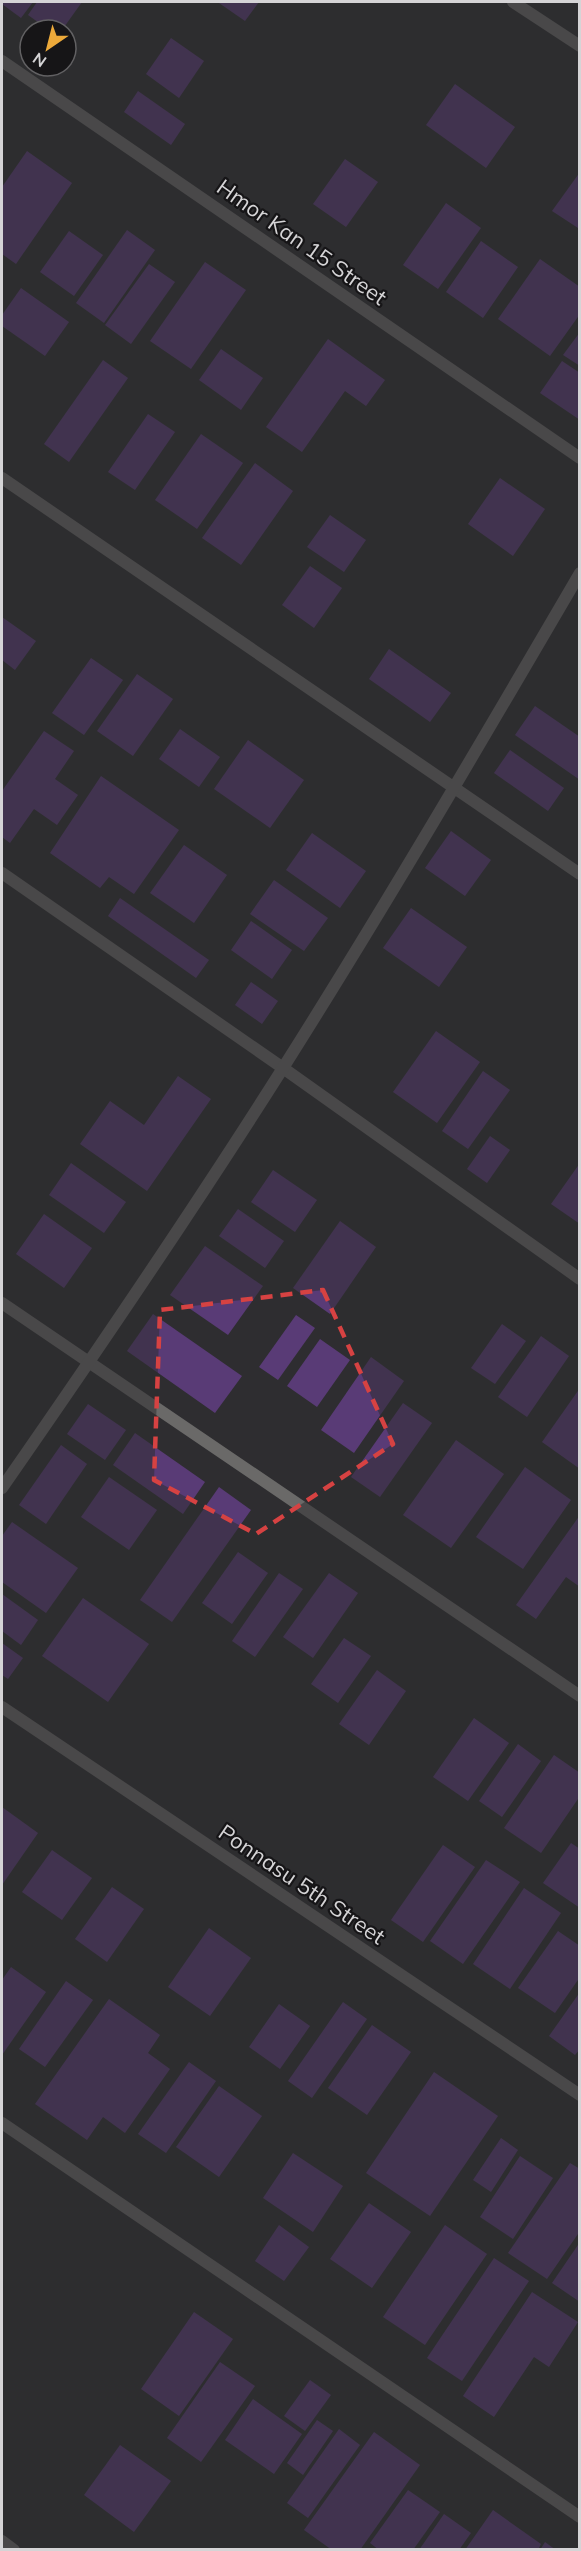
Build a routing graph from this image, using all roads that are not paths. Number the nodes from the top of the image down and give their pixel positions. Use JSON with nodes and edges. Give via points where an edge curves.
{"nodes":[{"id":1,"x":513,"y":2,"type":"edge"},
{"id":2,"x":579,"y":46,"type":"edge"},
{"id":3,"x":2,"y":60,"type":"edge"},
{"id":4,"x":579,"y":458,"type":"edge"},
{"id":5,"x":2,"y":478,"type":"edge"},
{"id":6,"x":579,"y":573,"type":"edge"},
{"id":7,"x":455,"y":787,"type":"junction"},
{"id":8,"x":2,"y":873,"type":"edge"},
{"id":9,"x":579,"y":874,"type":"edge"},
{"id":10,"x":283,"y":1068,"type":"junction"},
{"id":11,"x":579,"y":1279,"type":"edge"},
{"id":12,"x":2,"y":1303,"type":"edge"},
{"id":13,"x":89,"y":1363,"type":"junction"},
{"id":14,"x":2,"y":1488,"type":"edge"},
{"id":15,"x":579,"y":1696,"type":"edge"},
{"id":16,"x":2,"y":1707,"type":"edge"},
{"id":17,"x":579,"y":2095,"type":"edge"},
{"id":18,"x":2,"y":2122,"type":"edge"},
{"id":19,"x":579,"y":2517,"type":"edge"},
{"id":20,"x":2,"y":2541,"type":"edge"},
{"id":21,"x":14,"y":2550,"type":"edge"}],
"edges":[{"from":1,"to":2,"type":"street"},
{"from":3,"to":4,"type":"street","name":"Hmor Kan 15 Street"},
{"from":5,"to":7,"type":"street"},
{"from":6,"to":7,"type":"street"},
{"from":7,"to":9,"type":"street"},
{"from":7,"to":10,"type":"street"},
{"from":8,"to":10,"type":"street"},
{"from":10,"to":11,"type":"street"},
{"from":10,"to":13,"type":"street"},
{"from":12,"to":13,"type":"street"},
{"from":13,"to":14,"type":"street"},
{"from":13,"to":15,"type":"street"},
{"from":16,"to":17,"type":"street","name":"Ponnasu 5th Street"},
{"from":18,"to":19,"type":"street"},
{"from":20,"to":21,"type":"street"}]}
